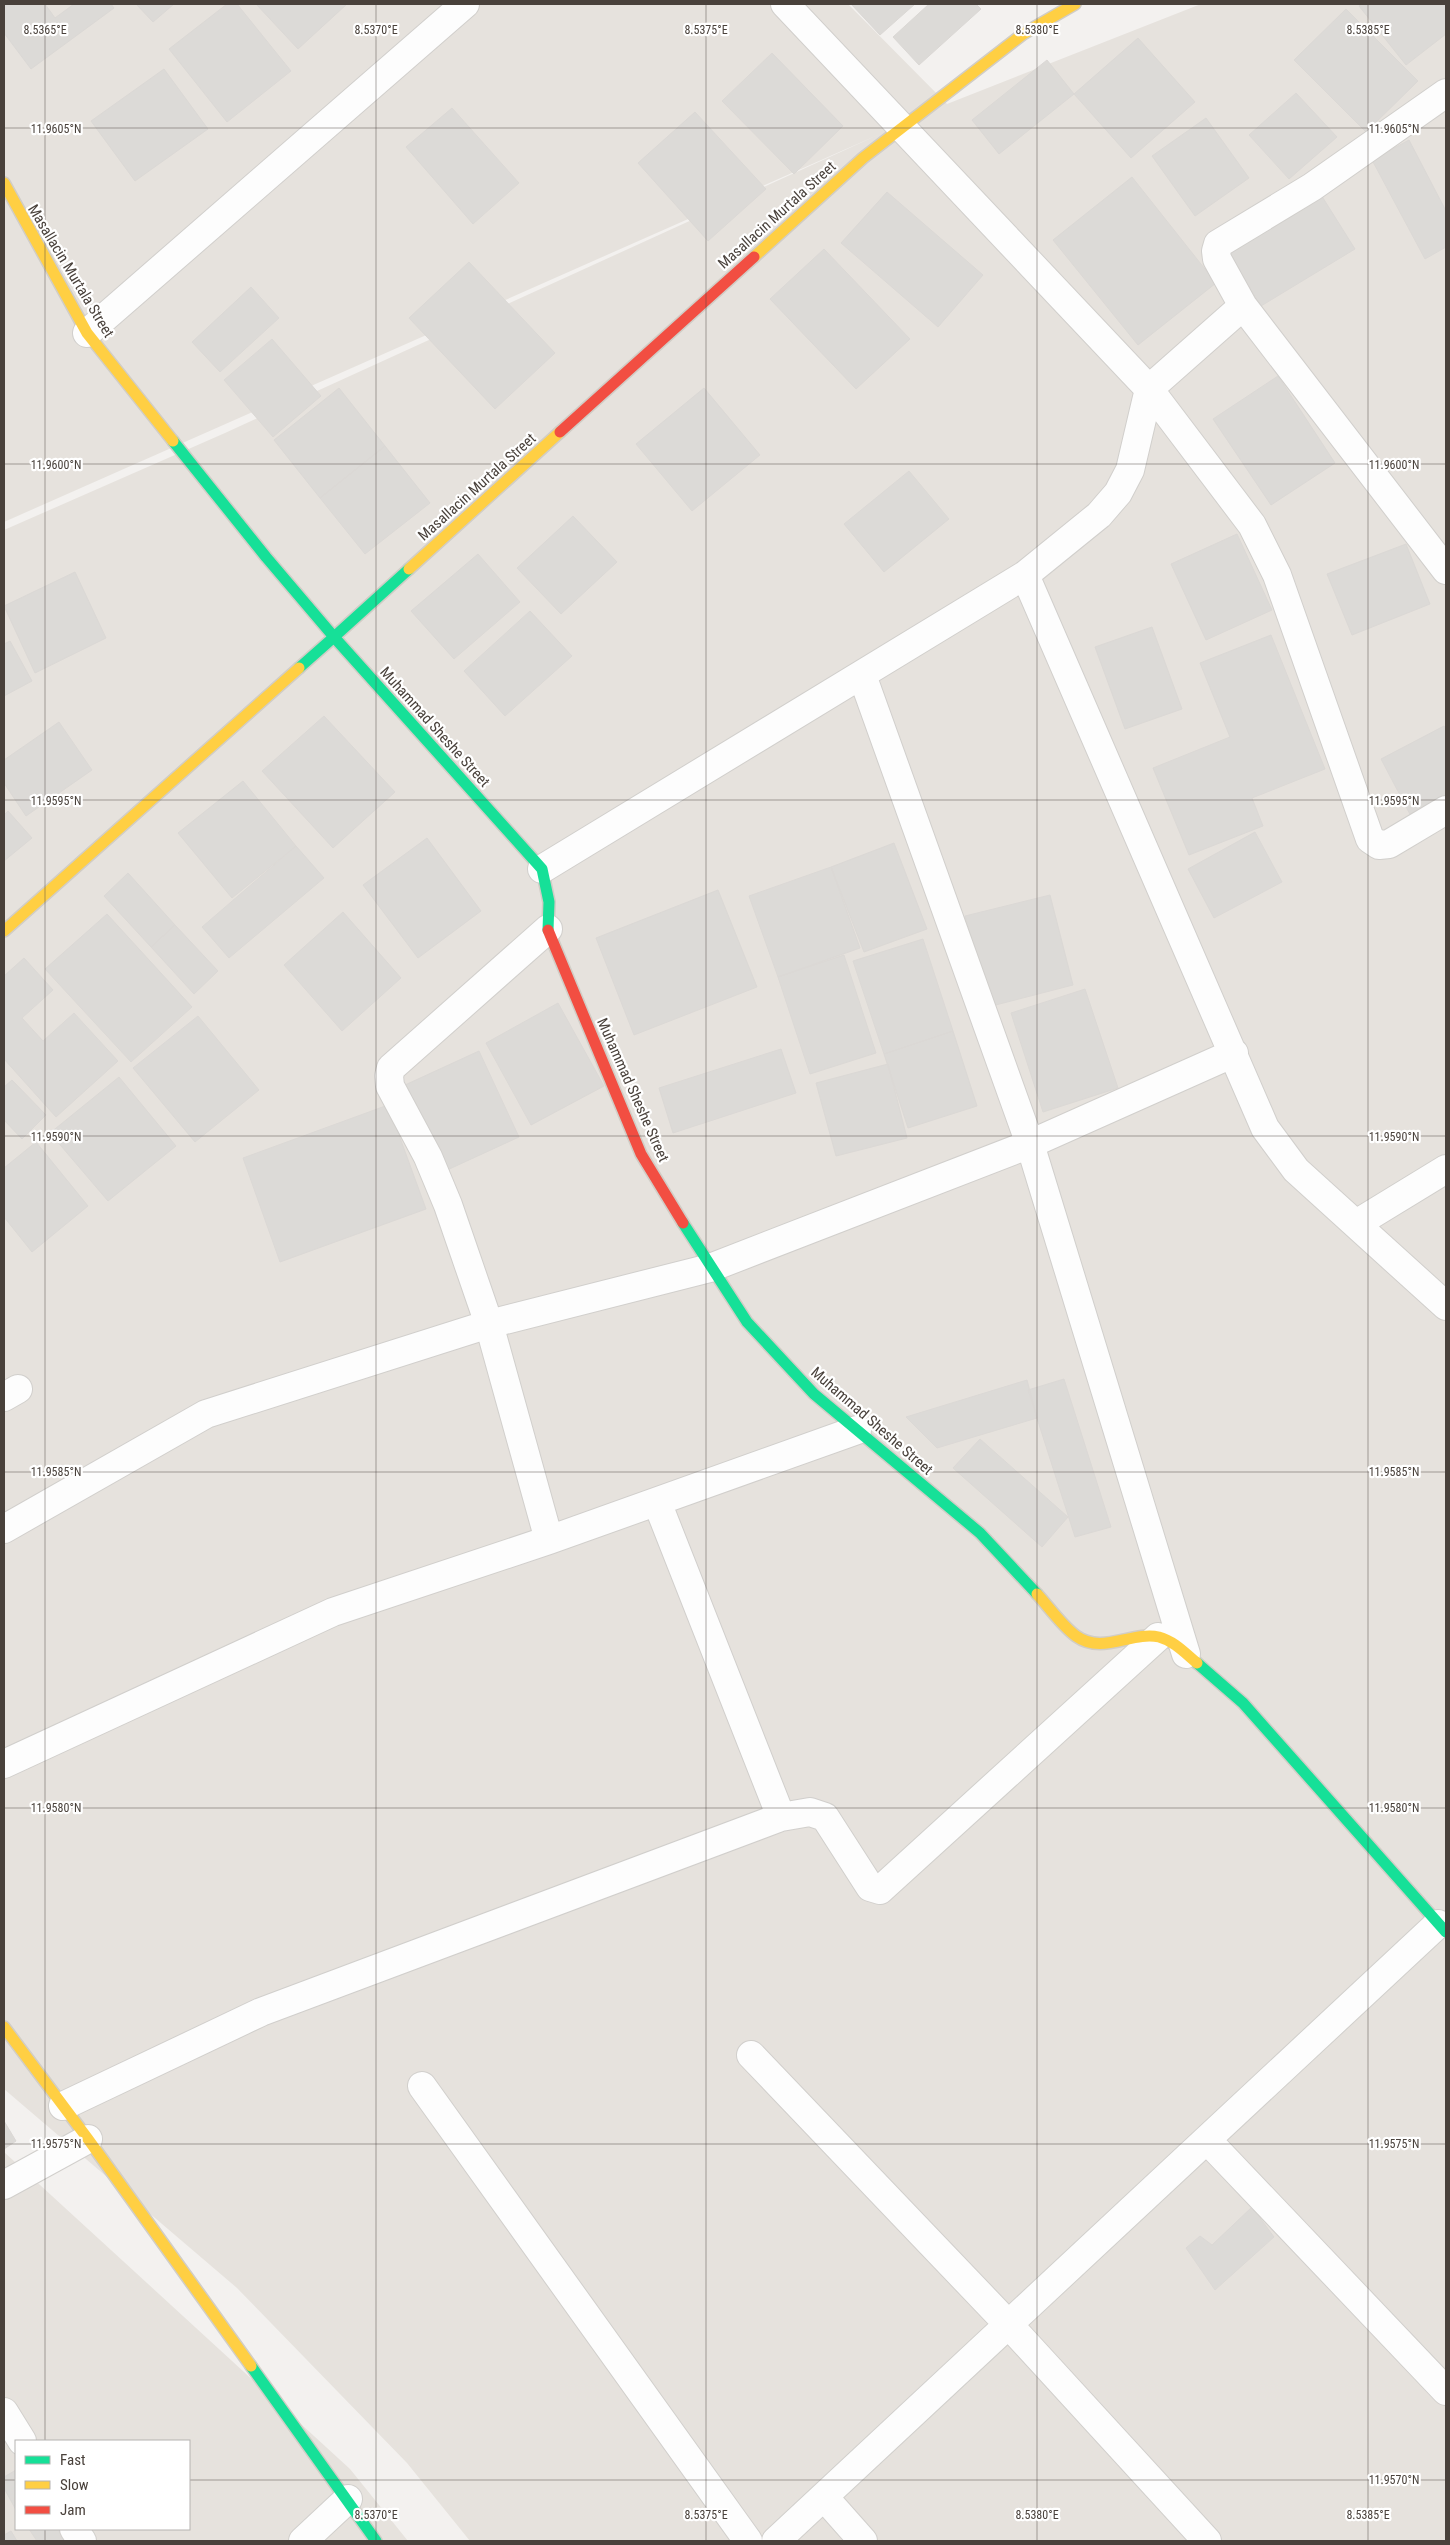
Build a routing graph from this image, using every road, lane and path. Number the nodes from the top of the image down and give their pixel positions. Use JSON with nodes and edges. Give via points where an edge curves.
{"nodes":[{"id":1,"x":466,"y":4,"type":"edge"},
{"id":2,"x":785,"y":4,"type":"edge"},
{"id":3,"x":1075,"y":4,"type":"edge"},
{"id":4,"x":1446,"y":92,"type":"edge"},
{"id":5,"x":902,"y":129,"type":"junction"},
{"id":6,"x":4,"y":184,"type":"edge"},
{"id":7,"x":1243,"y":306,"type":"junction"},
{"id":8,"x":87,"y":333,"type":"junction"},
{"id":9,"x":1149,"y":389,"type":"junction"},
{"id":10,"x":1446,"y":570,"type":"edge"},
{"id":11,"x":1024,"y":575,"type":"junction"},
{"id":12,"x":334,"y":637,"type":"junction"},
{"id":13,"x":862,"y":675,"type":"junction"},
{"id":14,"x":1446,"y":810,"type":"edge"},
{"id":15,"x":542,"y":869,"type":"junction"},
{"id":16,"x":548,"y":929,"type":"junction"},
{"id":17,"x":4,"y":931,"type":"edge"},
{"id":18,"x":1234,"y":1053,"type":"junction"},
{"id":19,"x":1030,"y":1144,"type":"junction"},
{"id":20,"x":1446,"y":1169,"type":"edge"},
{"id":21,"x":1356,"y":1224,"type":"junction"},
{"id":22,"x":710,"y":1268,"type":"junction"},
{"id":23,"x":1446,"y":1306,"type":"edge"},
{"id":24,"x":489,"y":1324,"type":"junction"},
{"id":25,"x":857,"y":1430,"type":"junction"},
{"id":26,"x":657,"y":1502,"type":"junction"},
{"id":27,"x":4,"y":1529,"type":"edge"},
{"id":28,"x":549,"y":1540,"type":"junction"},
{"id":29,"x":1158,"y":1637,"type":"junction"},
{"id":30,"x":1186,"y":1654,"type":"junction"},
{"id":31,"x":4,"y":1764,"type":"edge"},
{"id":32,"x":781,"y":1818,"type":"junction"},
{"id":33,"x":1442,"y":1928,"type":"edge"},
{"id":34,"x":4,"y":2027,"type":"edge"},
{"id":35,"x":751,"y":2055,"type":"dead end"},
{"id":36,"x":422,"y":2086,"type":"dead end"},
{"id":37,"x":63,"y":2106,"type":"junction"},
{"id":38,"x":88,"y":2139,"type":"junction"},
{"id":39,"x":1207,"y":2140,"type":"junction"},
{"id":40,"x":4,"y":2185,"type":"edge"},
{"id":41,"x":1009,"y":2325,"type":"junction"},
{"id":42,"x":1446,"y":2391,"type":"edge"},
{"id":43,"x":4,"y":2412,"type":"edge"},
{"id":44,"x":21,"y":2440,"type":"edge"},
{"id":45,"x":824,"y":2497,"type":"junction"},
{"id":46,"x":348,"y":2499,"type":"junction"},
{"id":47,"x":75,"y":2530,"type":"edge"},
{"id":48,"x":82,"y":2541,"type":"edge"},
{"id":49,"x":303,"y":2541,"type":"edge"},
{"id":50,"x":376,"y":2541,"type":"edge"},
{"id":51,"x":748,"y":2541,"type":"edge"},
{"id":52,"x":776,"y":2541,"type":"edge"},
{"id":53,"x":863,"y":2541,"type":"edge"},
{"id":54,"x":1207,"y":2541,"type":"edge"}],
"edges":[{"from":1,"to":8,"type":"street"},
{"from":2,"to":5,"type":"street"},
{"from":3,"to":5,"type":"street","name":"Masallacin Murtala Street","via":[[1023,34]]},
{"from":4,"to":7,"type":"street","via":[[1312,187],[1218,244],[1217,259]]},
{"from":5,"to":9,"type":"street"},
{"from":5,"to":12,"type":"street","name":"Masallacin Murtala Street","via":[[863,158]]},
{"from":6,"to":8,"type":"street","name":"Masallacin Murtala Street"},
{"from":7,"to":9,"type":"street"},
{"from":7,"to":10,"type":"street"},
{"from":8,"to":12,"type":"street","name":"Masallacin Murtala Street"},
{"from":9,"to":11,"type":"street","via":[[1130,470],[1118,492],[1099,515]]},
{"from":9,"to":14,"type":"street","via":[[1252,526],[1277,575],[1370,838],[1379,845],[1389,844]]},
{"from":11,"to":13,"type":"street"},
{"from":11,"to":18,"type":"street"},
{"from":12,"to":15,"type":"street","name":"Muhammad Sheshe Street"},
{"from":12,"to":17,"type":"street"},
{"from":13,"to":15,"type":"street"},
{"from":13,"to":19,"type":"street"},
{"from":15,"to":16,"type":"street","name":"Muhammad Sheshe Street","via":[[549,902]]},
{"from":16,"to":22,"type":"street","name":"Muhammad Sheshe Street","via":[[642,1154]]},
{"from":16,"to":24,"type":"street","via":[[391,1068],[389,1076],[390,1086],[428,1157],[448,1205]]},
{"from":18,"to":19,"type":"street"},
{"from":18,"to":21,"type":"street","via":[[1265,1128],[1296,1170]]},
{"from":19,"to":22,"type":"street"},
{"from":19,"to":30,"type":"street"},
{"from":20,"to":21,"type":"street"},
{"from":21,"to":23,"type":"street"},
{"from":22,"to":24,"type":"street"},
{"from":22,"to":25,"type":"street","name":"Muhammad Sheshe Street","via":[[747,1322],[814,1394]]},
{"from":24,"to":27,"type":"street","via":[[206,1414]]},
{"from":24,"to":28,"type":"street"},
{"from":25,"to":26,"type":"street"},
{"from":25,"to":29,"type":"street","name":"Muhammad Sheshe Street","via":[[980,1533],[1077,1637],[1096,1643]]},
{"from":26,"to":28,"type":"street"},
{"from":26,"to":32,"type":"street"},
{"from":28,"to":31,"type":"street","via":[[333,1612]]},
{"from":29,"to":30,"type":"street","via":[[1173,1643]]},
{"from":29,"to":32,"type":"street","via":[[880,1890],[870,1887],[825,1818],[810,1812]]},
{"from":30,"to":33,"type":"street","via":[[1244,1703]]},
{"from":32,"to":37,"type":"street","via":[[261,2012]]},
{"from":33,"to":39,"type":"street"},
{"from":34,"to":37,"type":"street"},
{"from":35,"to":41,"type":"street"},
{"from":36,"to":51,"type":"street"},
{"from":37,"to":38,"type":"street"},
{"from":38,"to":40,"type":"street"},
{"from":38,"to":46,"type":"street"},
{"from":39,"to":41,"type":"street"},
{"from":39,"to":42,"type":"street"},
{"from":41,"to":45,"type":"street"},
{"from":41,"to":54,"type":"street"},
{"from":43,"to":44,"type":"street"},
{"from":45,"to":52,"type":"street"},
{"from":45,"to":53,"type":"street"},
{"from":46,"to":49,"type":"street"},
{"from":46,"to":50,"type":"street"},
{"from":47,"to":48,"type":"street"}]}
